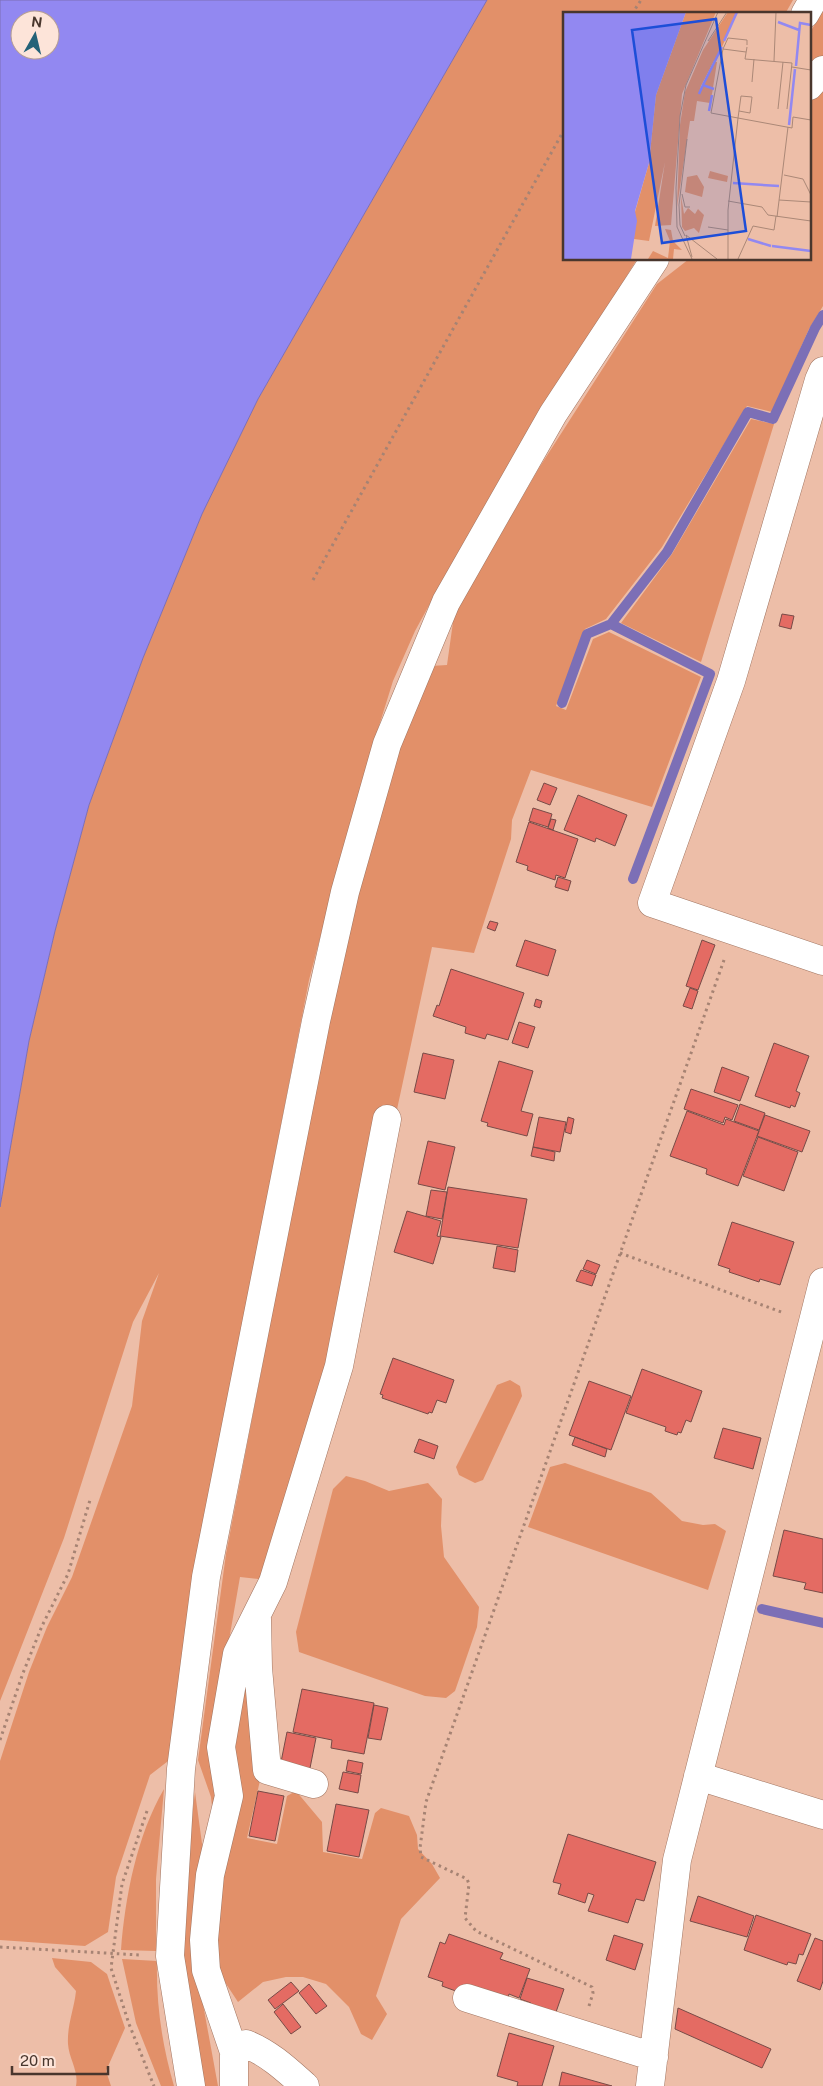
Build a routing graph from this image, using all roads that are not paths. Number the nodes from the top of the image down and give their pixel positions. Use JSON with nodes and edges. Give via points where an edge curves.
{"nodes":[{"id":1,"x":813,"y":0,"type":"edge"},
{"id":2,"x":806,"y":12,"type":"edge"},
{"id":3,"x":823,"y":70,"type":"edge"},
{"id":4,"x":810,"y":85,"type":"edge"},
{"id":5,"x":654,"y":262,"type":"edge"},
{"id":6,"x":823,"y":372,"type":"edge"},
{"id":7,"x":823,"y":961,"type":"edge"},
{"id":8,"x":387,"y":1119,"type":"dead end"},
{"id":9,"x":823,"y":1282,"type":"edge"},
{"id":10,"x":257,"y":1613,"type":"junction"},
{"id":11,"x":698,"y":1776,"type":"junction"},
{"id":12,"x":314,"y":1784,"type":"dead end"},
{"id":13,"x":823,"y":1815,"type":"edge"},
{"id":14,"x":467,"y":1998,"type":"dead end"},
{"id":15,"x":234,"y":2052,"type":"junction"},
{"id":16,"x":654,"y":2057,"type":"junction"},
{"id":17,"x":191,"y":2086,"type":"edge"},
{"id":18,"x":234,"y":2086,"type":"edge"},
{"id":19,"x":305,"y":2086,"type":"edge"},
{"id":20,"x":650,"y":2086,"type":"edge"}],
"edges":[{"from":1,"to":2,"type":"street"},
{"from":3,"to":4,"type":"street"},
{"from":5,"to":17,"type":"street","via":[[553,414],[446,602],[387,744],[346,892],[316,1021],[206,1577],[182,1769],[170,1956]]},
{"from":6,"to":7,"type":"street","via":[[731,682],[652,903]]},
{"from":8,"to":10,"type":"street","via":[[339,1366],[273,1582]]},
{"from":9,"to":11,"type":"street"},
{"from":10,"to":12,"type":"street","via":[[267,1770]]},
{"from":10,"to":15,"type":"street","via":[[237,1654],[221,1747],[230,1796],[210,1875],[204,1940],[206,1970]]},
{"from":11,"to":13,"type":"street"},
{"from":11,"to":16,"type":"street","via":[[677,1860]]},
{"from":14,"to":16,"type":"street"},
{"from":15,"to":18,"type":"street"},
{"from":15,"to":19,"type":"street","via":[[246,2044],[257,2048]]},
{"from":16,"to":20,"type":"street"}]}
